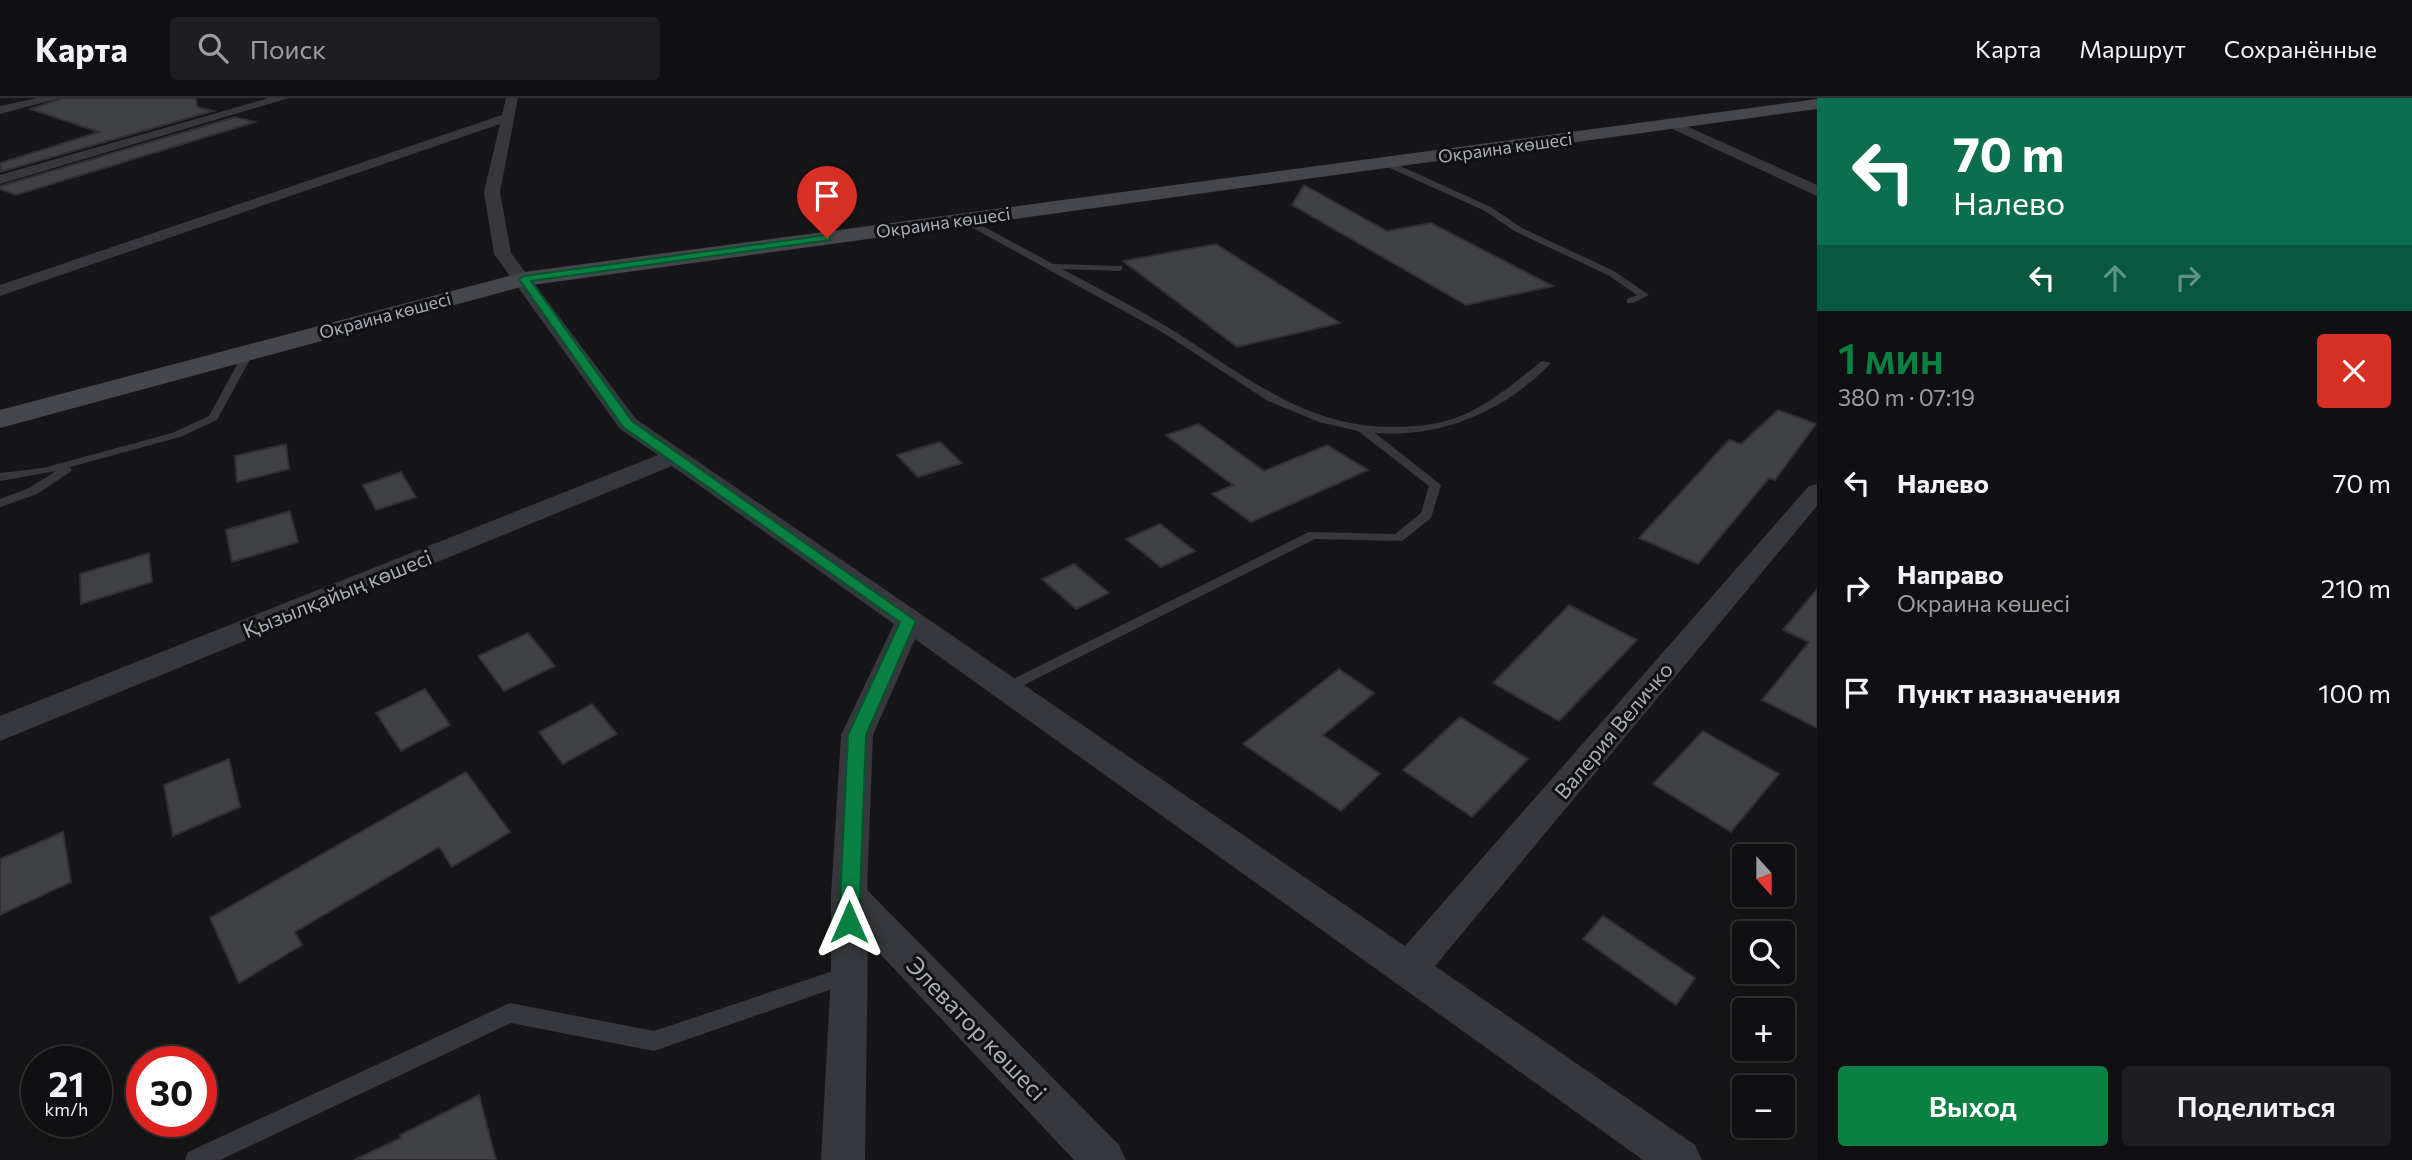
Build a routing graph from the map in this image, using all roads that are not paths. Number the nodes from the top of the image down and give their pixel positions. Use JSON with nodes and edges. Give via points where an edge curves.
{"nodes":[{"id":1,"x":54,"y":98,"type":"edge"},
{"id":2,"x":283,"y":98,"type":"edge"},
{"id":3,"x":512,"y":98,"type":"edge"},
{"id":4,"x":1816,"y":101,"type":"edge"},
{"id":5,"x":0,"y":110,"type":"edge"},
{"id":6,"x":508,"y":117,"type":"junction"},
{"id":7,"x":1673,"y":124,"type":"junction"},
{"id":8,"x":1385,"y":163,"type":"junction"},
{"id":9,"x":0,"y":180,"type":"edge"},
{"id":10,"x":1817,"y":191,"type":"edge"},
{"id":11,"x":965,"y":219,"type":"junction"},
{"id":12,"x":1050,"y":266,"type":"junction"},
{"id":13,"x":1119,"y":268,"type":"dead end"},
{"id":14,"x":524,"y":279,"type":"junction"},
{"id":15,"x":0,"y":290,"type":"edge"},
{"id":16,"x":1629,"y":301,"type":"dead end"},
{"id":17,"x":249,"y":352,"type":"junction"},
{"id":18,"x":1546,"y":363,"type":"dead end"},
{"id":19,"x":0,"y":419,"type":"edge"},
{"id":20,"x":1362,"y":428,"type":"junction"},
{"id":21,"x":674,"y":457,"type":"junction"},
{"id":22,"x":79,"y":461,"type":"junction"},
{"id":23,"x":0,"y":477,"type":"edge"},
{"id":24,"x":1817,"y":491,"type":"edge"},
{"id":25,"x":0,"y":503,"type":"edge"},
{"id":26,"x":909,"y":621,"type":"junction"},
{"id":27,"x":1006,"y":689,"type":"junction"},
{"id":28,"x":0,"y":729,"type":"edge"},
{"id":29,"x":849,"y":895,"type":"junction"},
{"id":30,"x":1408,"y":970,"type":"junction"},
{"id":31,"x":849,"y":974,"type":"junction"},
{"id":32,"x":195,"y":1160,"type":"edge"},
{"id":33,"x":843,"y":1160,"type":"edge"},
{"id":34,"x":1104,"y":1160,"type":"edge"},
{"id":35,"x":1680,"y":1160,"type":"edge"}],
"edges":[{"from":1,"to":5,"type":"street"},
{"from":2,"to":9,"type":"street"},
{"from":3,"to":6,"type":"street"},
{"from":4,"to":7,"type":"street","name":"Окраина көшесі"},
{"from":6,"to":14,"type":"street","via":[[492,192],[503,254]]},
{"from":6,"to":15,"type":"street"},
{"from":7,"to":8,"type":"street","name":"Окраина көшесі"},
{"from":7,"to":10,"type":"street"},
{"from":8,"to":11,"type":"street","name":"Окраина көшесі"},
{"from":8,"to":16,"type":"lane","via":[[1488,209],[1644,295]]},
{"from":11,"to":12,"type":"lane"},
{"from":11,"to":14,"type":"street","name":"Окраина көшесі"},
{"from":12,"to":13,"type":"lane"},
{"from":12,"to":20,"type":"lane","via":[[1166,331],[1274,400],[1312,417]]},
{"from":14,"to":17,"type":"street","name":"Окраина көшесі"},
{"from":14,"to":21,"type":"street","via":[[628,424]]},
{"from":17,"to":19,"type":"street","name":"Окраина көшесі"},
{"from":17,"to":22,"type":"lane","via":[[213,418],[176,435]]},
{"from":18,"to":20,"type":"lane","via":[[1486,408],[1449,424],[1401,431]]},
{"from":20,"to":27,"type":"lane","via":[[1435,485],[1427,515],[1398,538],[1313,535]]},
{"from":21,"to":26,"type":"street"},
{"from":21,"to":28,"type":"street","name":"Қызылқайың көшесі"},
{"from":22,"to":23,"type":"lane"},
{"from":22,"to":25,"type":"lane","via":[[33,491]]},
{"from":24,"to":30,"type":"street","name":"Валерия Величко"},
{"from":26,"to":27,"type":"street"},
{"from":26,"to":29,"type":"street","via":[[857,735]]},
{"from":27,"to":30,"type":"street"},
{"from":29,"to":31,"type":"street"},
{"from":29,"to":34,"type":"street","name":"Элеватор көшесі"},
{"from":30,"to":35,"type":"street"},
{"from":31,"to":32,"type":"lane","via":[[654,1041],[510,1013]]},
{"from":31,"to":33,"type":"street"}]}
